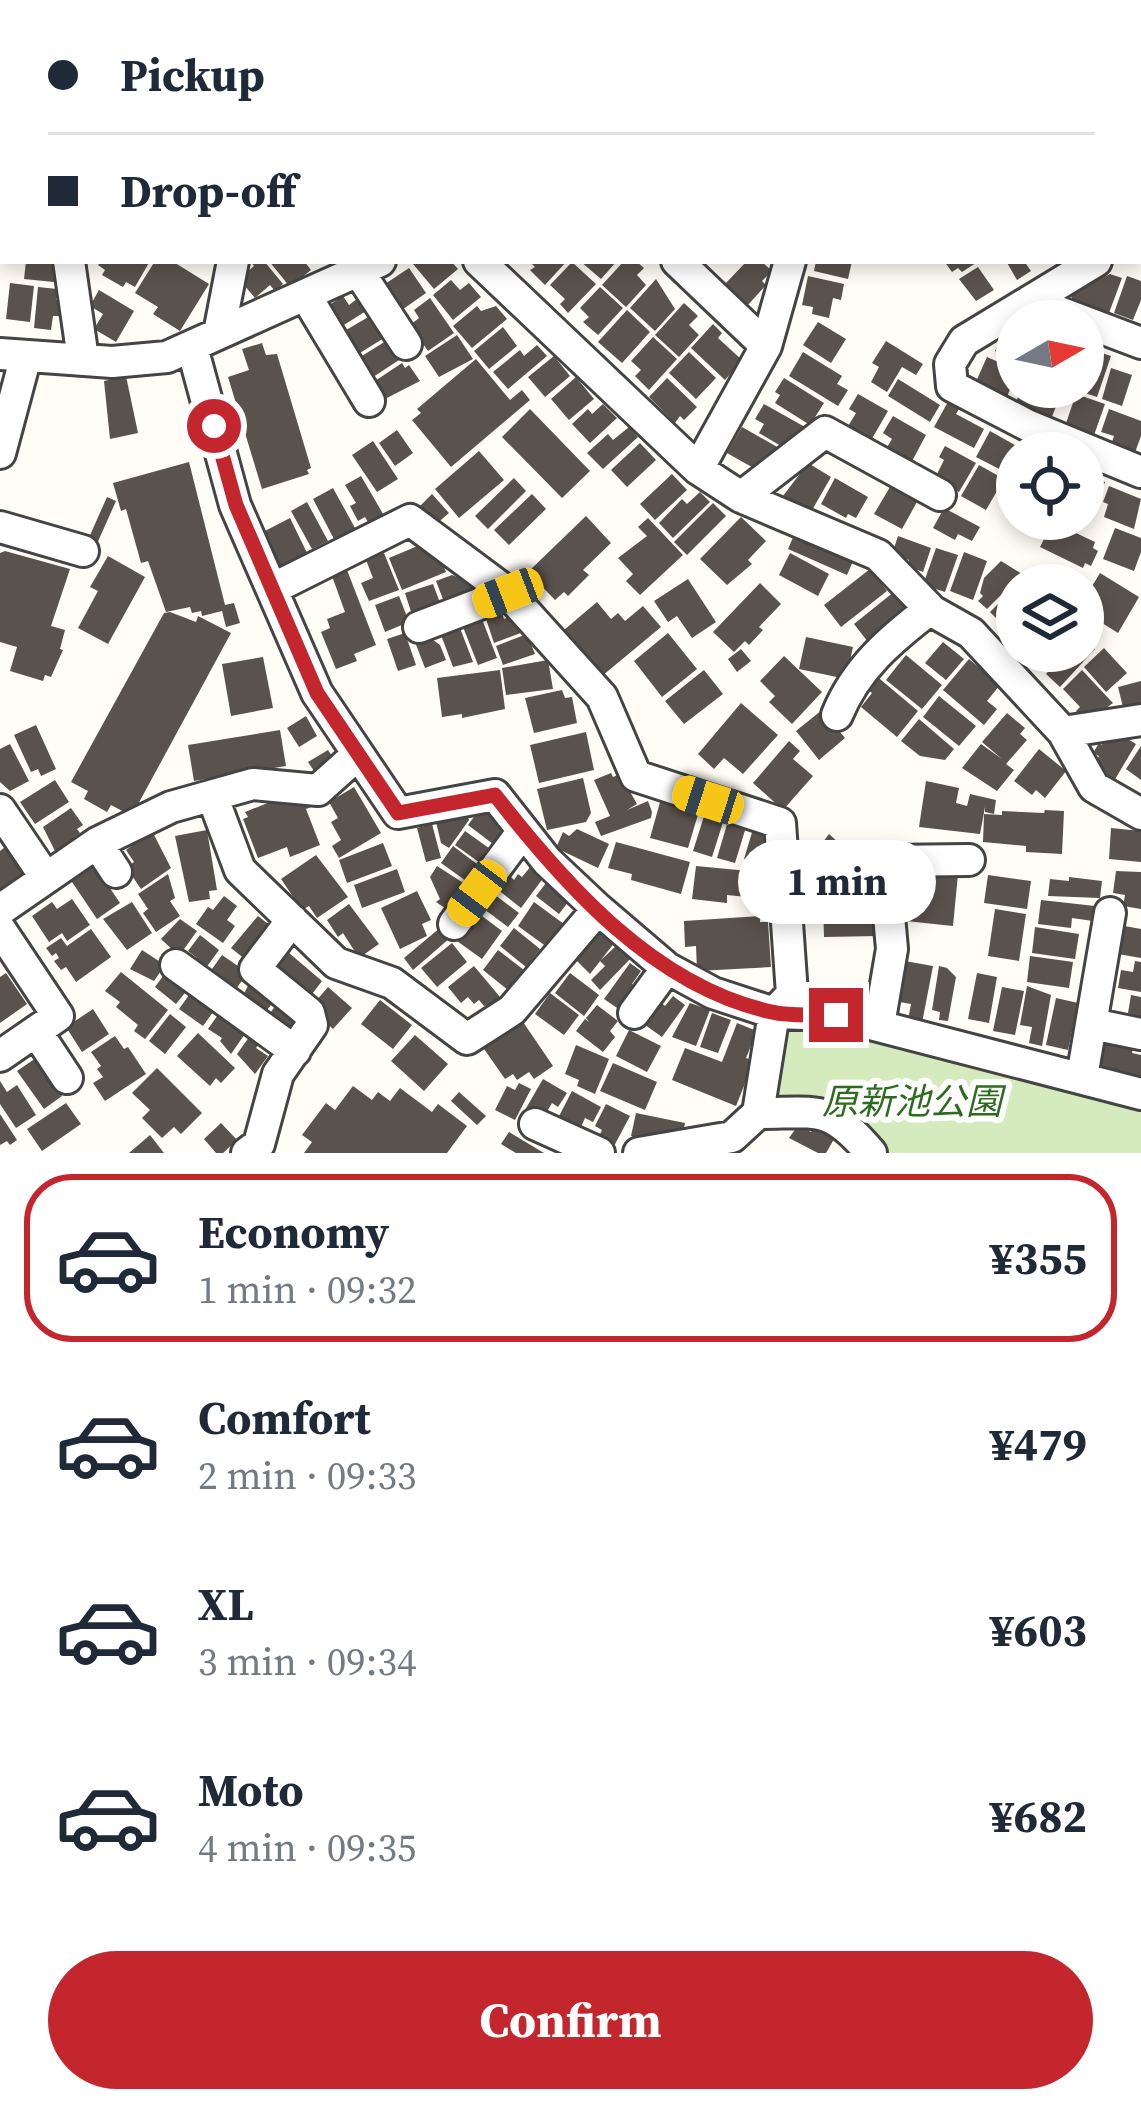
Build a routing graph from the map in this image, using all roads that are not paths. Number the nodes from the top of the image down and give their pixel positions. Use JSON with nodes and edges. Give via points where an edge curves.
{"nodes":[{"id":1,"x":69,"y":264,"type":"edge"},
{"id":2,"x":232,"y":264,"type":"edge"},
{"id":3,"x":482,"y":264,"type":"edge"},
{"id":4,"x":680,"y":264,"type":"edge"},
{"id":5,"x":789,"y":264,"type":"edge"},
{"id":6,"x":1091,"y":264,"type":"edge"},
{"id":7,"x":369,"y":267,"type":"edge"},
{"id":8,"x":306,"y":296,"type":"junction"},
{"id":9,"x":1032,"y":300,"type":"edge"},
{"id":10,"x":996,"y":322,"type":"edge"},
{"id":11,"x":1104,"y":329,"type":"edge"},
{"id":12,"x":206,"y":340,"type":"junction"},
{"id":13,"x":1141,"y":343,"type":"edge"},
{"id":14,"x":406,"y":344,"type":"dead end"},
{"id":15,"x":766,"y":346,"type":"junction"},
{"id":16,"x":13,"y":355,"type":"edge"},
{"id":17,"x":82,"y":359,"type":"junction"},
{"id":18,"x":369,"y":400,"type":"dead end"},
{"id":19,"x":0,"y":453,"type":"edge"},
{"id":20,"x":698,"y":469,"type":"junction"},
{"id":21,"x":1141,"y":472,"type":"edge"},
{"id":22,"x":940,"y":495,"type":"dead end"},
{"id":23,"x":741,"y":497,"type":"junction"},
{"id":24,"x":0,"y":526,"type":"edge"},
{"id":25,"x":83,"y":551,"type":"dead end"},
{"id":26,"x":272,"y":589,"type":"junction"},
{"id":27,"x":508,"y":593,"type":"junction"},
{"id":28,"x":930,"y":609,"type":"junction"},
{"id":29,"x":418,"y":627,"type":"dead end"},
{"id":30,"x":837,"y":715,"type":"dead end"},
{"id":31,"x":1141,"y":720,"type":"edge"},
{"id":32,"x":1063,"y":732,"type":"junction"},
{"id":33,"x":347,"y":764,"type":"dead end"},
{"id":34,"x":213,"y":798,"type":"junction"},
{"id":35,"x":0,"y":810,"type":"edge"},
{"id":36,"x":1141,"y":814,"type":"edge"},
{"id":37,"x":523,"y":831,"type":"junction"},
{"id":38,"x":97,"y":843,"type":"junction"},
{"id":39,"x":969,"y":860,"type":"dead end"},
{"id":40,"x":116,"y":872,"type":"dead end"},
{"id":41,"x":46,"y":878,"type":"junction"},
{"id":42,"x":598,"y":909,"type":"junction"},
{"id":43,"x":0,"y":910,"type":"edge"},
{"id":44,"x":1110,"y":913,"type":"dead end"},
{"id":45,"x":292,"y":920,"type":"junction"},
{"id":46,"x":454,"y":924,"type":"dead end"},
{"id":47,"x":0,"y":929,"type":"edge"},
{"id":48,"x":176,"y":965,"type":"dead end"},
{"id":49,"x":667,"y":968,"type":"junction"},
{"id":50,"x":634,"y":1013,"type":"dead end"},
{"id":51,"x":774,"y":1013,"type":"junction"},
{"id":52,"x":1092,"y":1024,"type":"junction"},
{"id":53,"x":879,"y":1025,"type":"junction"},
{"id":54,"x":36,"y":1030,"type":"junction"},
{"id":55,"x":1141,"y":1034,"type":"edge"},
{"id":56,"x":295,"y":1051,"type":"junction"},
{"id":57,"x":0,"y":1056,"type":"edge"},
{"id":58,"x":1082,"y":1077,"type":"junction"},
{"id":59,"x":67,"y":1078,"type":"dead end"},
{"id":60,"x":1141,"y":1094,"type":"edge"},
{"id":61,"x":758,"y":1113,"type":"junction"},
{"id":62,"x":535,"y":1124,"type":"dead end"},
{"id":63,"x":247,"y":1153,"type":"edge"},
{"id":64,"x":599,"y":1153,"type":"edge"},
{"id":65,"x":638,"y":1153,"type":"edge"},
{"id":66,"x":871,"y":1153,"type":"edge"}],
"edges":[{"from":1,"to":17,"type":"street"},
{"from":2,"to":12,"type":"street"},
{"from":3,"to":20,"type":"street"},
{"from":4,"to":15,"type":"street"},
{"from":5,"to":15,"type":"street"},
{"from":6,"to":9,"type":"street"},
{"from":7,"to":8,"type":"street"},
{"from":7,"to":14,"type":"street"},
{"from":8,"to":12,"type":"street"},
{"from":8,"to":18,"type":"street"},
{"from":10,"to":21,"type":"street","via":[[964,341],[950,364],[952,386]]},
{"from":11,"to":13,"type":"street"},
{"from":12,"to":17,"type":"street","via":[[141,361]]},
{"from":12,"to":26,"type":"street","via":[[236,505]]},
{"from":15,"to":20,"type":"street"},
{"from":16,"to":17,"type":"street"},
{"from":16,"to":19,"type":"street"},
{"from":20,"to":23,"type":"street"},
{"from":22,"to":23,"type":"street","via":[[825,432]]},
{"from":23,"to":28,"type":"street","via":[[878,555]]},
{"from":24,"to":25,"type":"street"},
{"from":26,"to":27,"type":"street","via":[[410,520]]},
{"from":26,"to":37,"type":"street","via":[[317,693],[398,813],[495,795]]},
{"from":27,"to":29,"type":"street"},
{"from":27,"to":51,"type":"street","via":[[602,697],[636,776],[781,823],[792,994]]},
{"from":28,"to":30,"type":"street","via":[[887,642]]},
{"from":28,"to":32,"type":"street","via":[[971,633]]},
{"from":31,"to":32,"type":"street"},
{"from":32,"to":36,"type":"street","via":[[1094,787]]},
{"from":33,"to":34,"type":"street","via":[[318,790],[253,784]]},
{"from":34,"to":38,"type":"street"},
{"from":34,"to":45,"type":"street","via":[[241,870]]},
{"from":35,"to":41,"type":"street"},
{"from":37,"to":42,"type":"street"},
{"from":37,"to":46,"type":"street"},
{"from":38,"to":40,"type":"street"},
{"from":38,"to":41,"type":"street"},
{"from":39,"to":53,"type":"street","via":[[884,861],[892,949]]},
{"from":41,"to":43,"type":"street"},
{"from":42,"to":45,"type":"street","via":[[512,1010],[467,1039],[392,982],[336,963]]},
{"from":42,"to":49,"type":"street"},
{"from":44,"to":52,"type":"street"},
{"from":45,"to":56,"type":"street","via":[[255,969],[309,1013],[312,1024]]},
{"from":47,"to":54,"type":"street","via":[[58,1016]]},
{"from":48,"to":56,"type":"street"},
{"from":49,"to":50,"type":"street"},
{"from":49,"to":51,"type":"street"},
{"from":51,"to":53,"type":"street"},
{"from":51,"to":61,"type":"street"},
{"from":52,"to":55,"type":"street"},
{"from":52,"to":58,"type":"street"},
{"from":53,"to":58,"type":"street"},
{"from":54,"to":57,"type":"street"},
{"from":54,"to":59,"type":"street"},
{"from":56,"to":63,"type":"street","via":[[278,1074],[259,1144]]},
{"from":58,"to":60,"type":"street"},
{"from":61,"to":65,"type":"street","via":[[732,1137]]},
{"from":61,"to":66,"type":"street","via":[[830,1113]]},
{"from":62,"to":64,"type":"street"}]}
